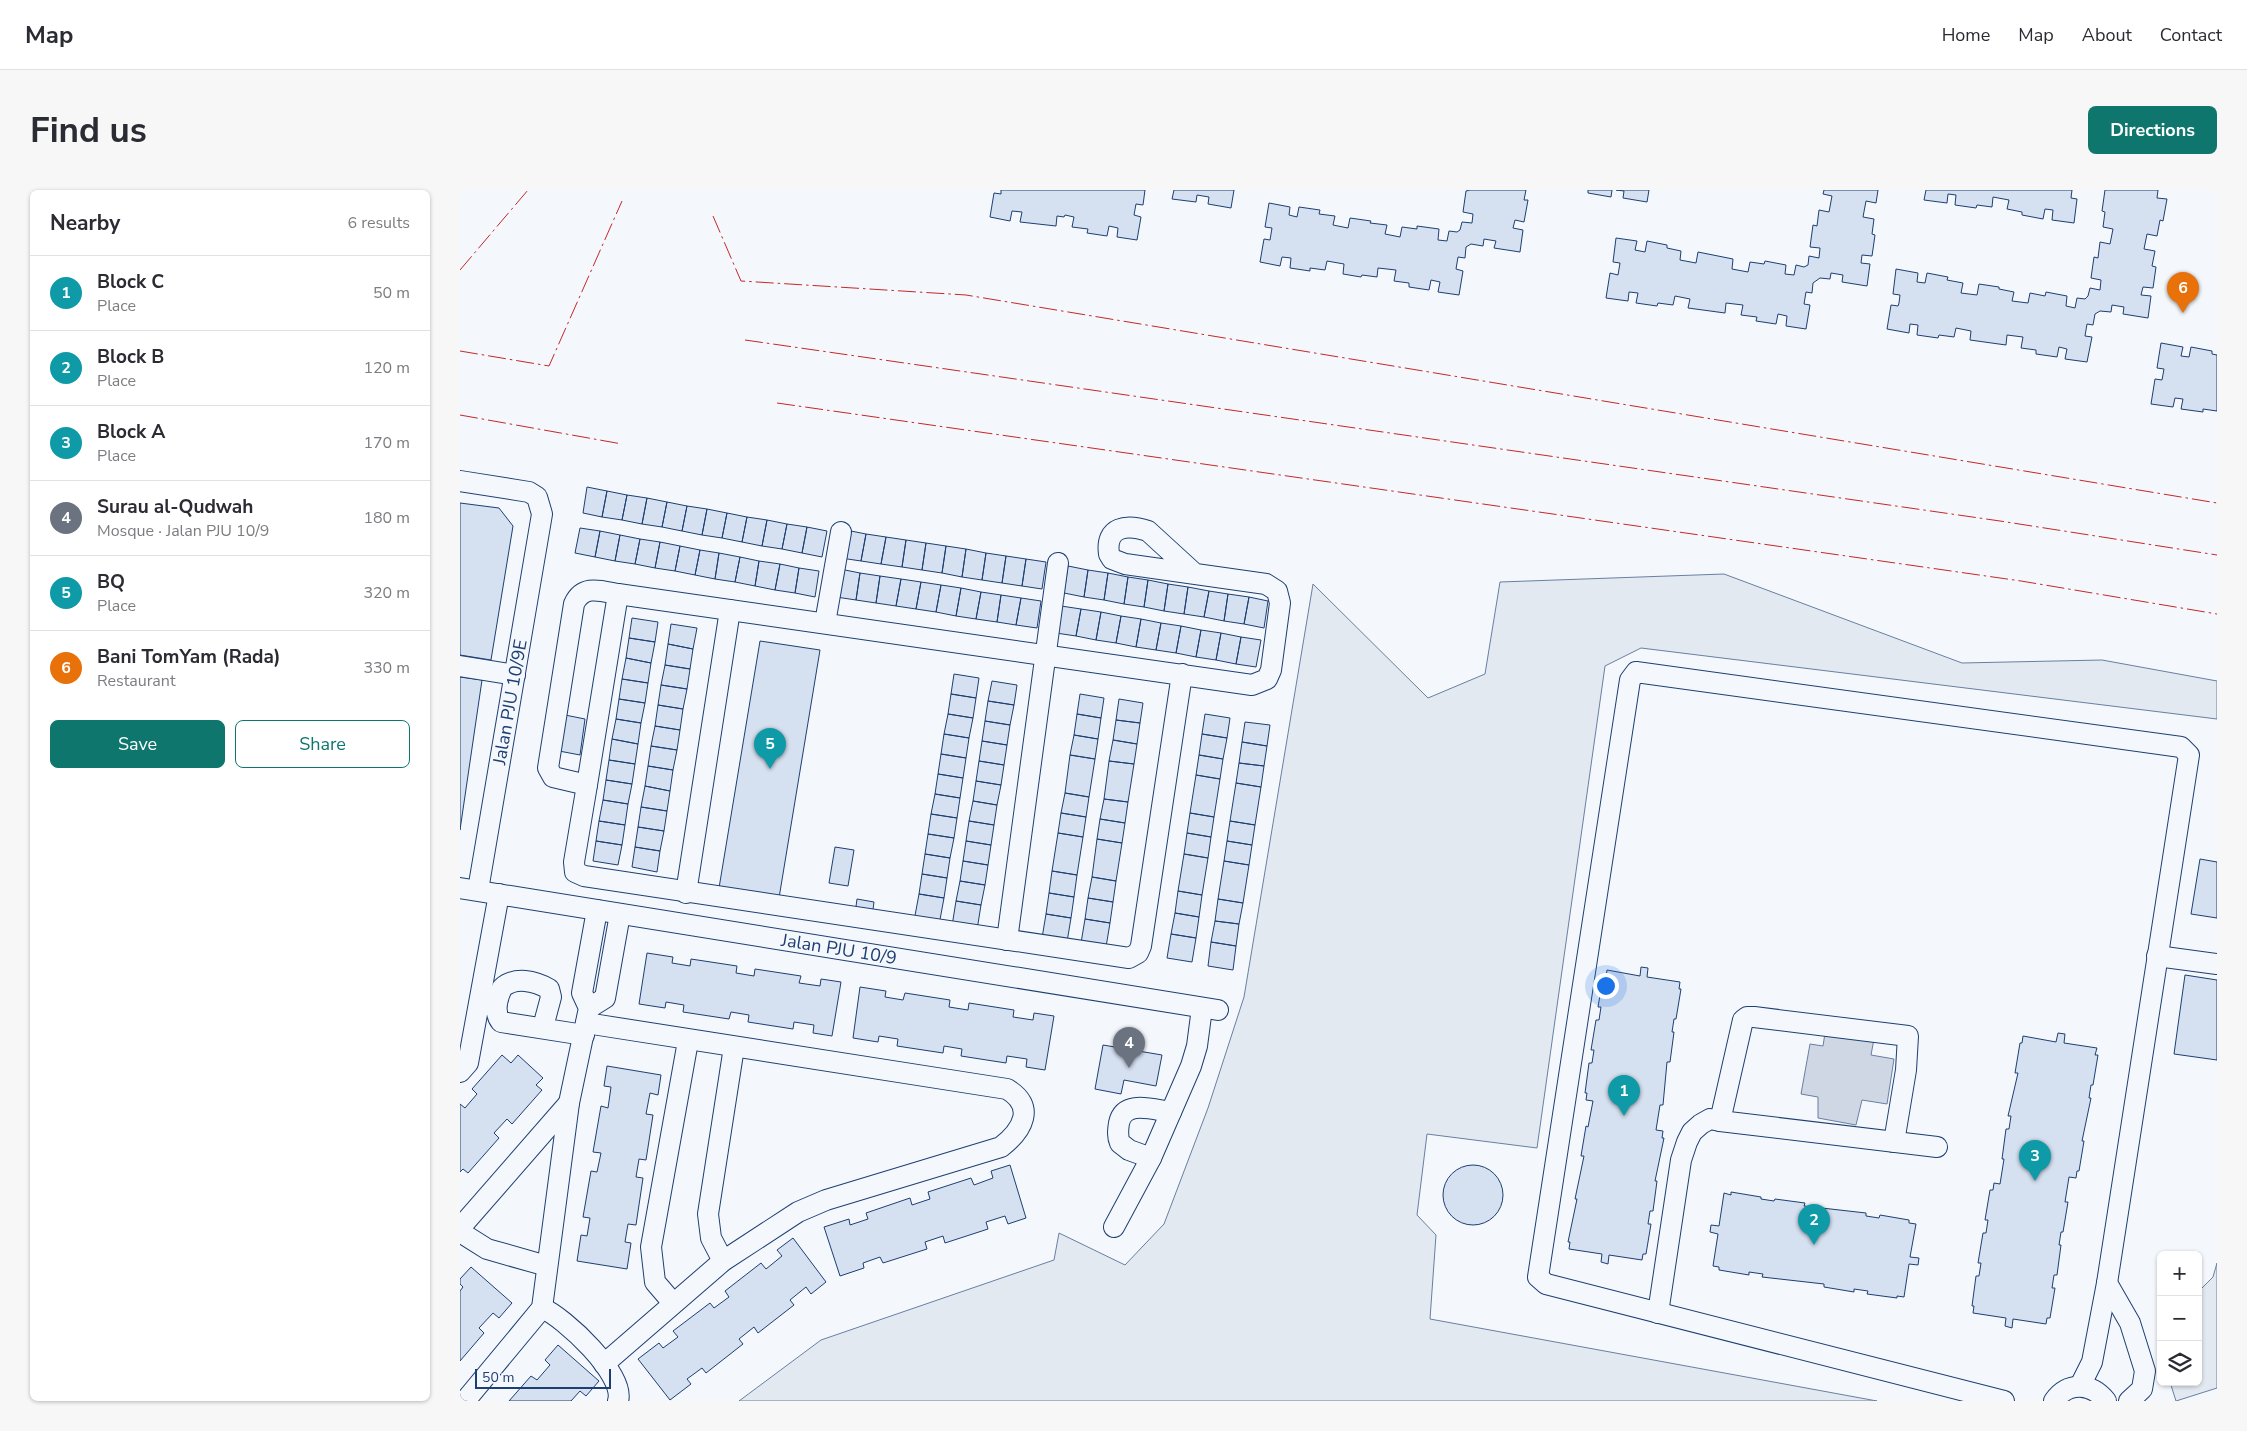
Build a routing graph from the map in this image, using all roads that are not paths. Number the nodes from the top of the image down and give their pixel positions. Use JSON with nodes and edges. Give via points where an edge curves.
{"nodes":[{"id":1,"x":460,"y":481,"type":"edge"},
{"id":2,"x":841,"y":532,"type":"dead end"},
{"id":3,"x":1058,"y":562,"type":"dead end"},
{"id":4,"x":1195,"y":574,"type":"dead end"},
{"id":5,"x":618,"y":594,"type":"junction"},
{"id":6,"x":730,"y":610,"type":"junction"},
{"id":7,"x":825,"y":623,"type":"junction"},
{"id":8,"x":1047,"y":655,"type":"junction"},
{"id":9,"x":460,"y":666,"type":"edge"},
{"id":10,"x":1182,"y":674,"type":"junction"},
{"id":11,"x":514,"y":675,"type":"junction"},
{"id":12,"x":587,"y":785,"type":"junction"},
{"id":13,"x":612,"y":881,"type":"junction"},
{"id":14,"x":465,"y":890,"type":"edge"},
{"id":15,"x":686,"y":893,"type":"junction"},
{"id":16,"x":499,"y":894,"type":"junction"},
{"id":17,"x":608,"y":912,"type":"junction"},
{"id":18,"x":1007,"y":940,"type":"junction"},
{"id":19,"x":2157,"y":956,"type":"junction"},
{"id":20,"x":2217,"y":964,"type":"edge"},
{"id":21,"x":586,"y":1022,"type":"junction"},
{"id":22,"x":544,"y":1027,"type":"dead end"},
{"id":23,"x":688,"y":1041,"type":"junction"},
{"id":24,"x":734,"y":1047,"type":"junction"},
{"id":25,"x":460,"y":1072,"type":"edge"},
{"id":26,"x":569,"y":1103,"type":"junction"},
{"id":27,"x":1171,"y":1112,"type":"junction"},
{"id":28,"x":1720,"y":1120,"type":"junction"},
{"id":29,"x":1894,"y":1142,"type":"junction"},
{"id":30,"x":1937,"y":1147,"type":"dead end"},
{"id":31,"x":1151,"y":1158,"type":"junction"},
{"id":32,"x":1114,"y":1227,"type":"dead end"},
{"id":33,"x":460,"y":1230,"type":"edge"},
{"id":34,"x":723,"y":1261,"type":"junction"},
{"id":35,"x":547,"y":1266,"type":"junction"},
{"id":36,"x":2107,"y":1283,"type":"junction"},
{"id":37,"x":673,"y":1303,"type":"junction"},
{"id":38,"x":542,"y":1308,"type":"junction"},
{"id":39,"x":1658,"y":1313,"type":"junction"},
{"id":40,"x":604,"y":1364,"type":"junction"},
{"id":41,"x":2080,"y":1386,"type":"junction"},
{"id":42,"x":465,"y":1401,"type":"edge"},
{"id":43,"x":618,"y":1401,"type":"edge"},
{"id":44,"x":2004,"y":1401,"type":"edge"},
{"id":45,"x":2054,"y":1401,"type":"edge"},
{"id":46,"x":2106,"y":1401,"type":"edge"},
{"id":47,"x":2128,"y":1401,"type":"edge"}],
"edges":[{"from":1,"to":11,"type":"street","name":"Jalan PJU 10/9E","via":[[529,492],[537,498],[542,514]]},
{"from":2,"to":7,"type":"street"},
{"from":3,"to":8,"type":"street"},
{"from":4,"to":10,"type":"street","via":[[1272,587],[1280,596],[1279,612],[1267,679],[1252,685]]},
{"from":5,"to":6,"type":"street"},
{"from":5,"to":12,"type":"street"},
{"from":5,"to":12,"type":"street","via":[[591,590],[580,594],[570,623],[548,768],[553,777]]},
{"from":6,"to":7,"type":"street"},
{"from":6,"to":15,"type":"street"},
{"from":7,"to":8,"type":"street"},
{"from":8,"to":10,"type":"street"},
{"from":8,"to":18,"type":"street"},
{"from":9,"to":11,"type":"street"},
{"from":10,"to":18,"type":"street","via":[[1138,954],[1129,958]]},
{"from":11,"to":14,"type":"street","name":"Jalan PJU 10/9E"},
{"from":12,"to":13,"type":"street","via":[[575,872]]},
{"from":13,"to":15,"type":"street"},
{"from":13,"to":17,"type":"street"},
{"from":14,"to":16,"type":"street","name":"Jalan PJU 10/9"},
{"from":15,"to":18,"type":"street"},
{"from":16,"to":17,"type":"street","name":"Jalan PJU 10/9"},
{"from":16,"to":25,"type":"street","via":[[468,1063]]},
{"from":17,"to":21,"type":"street","via":[[582,993]]},
{"from":17,"to":27,"type":"street","name":"Jalan PJU 10/9","via":[[1210,1009]]},
{"from":19,"to":20,"type":"street"},
{"from":19,"to":36,"type":"street"},
{"from":19,"to":39,"type":"street","via":[[2190,760],[2186,750],[1636,672],[1630,680],[1537,1272],[1540,1282]]},
{"from":21,"to":22,"type":"street"},
{"from":21,"to":23,"type":"street"},
{"from":21,"to":26,"type":"street"},
{"from":23,"to":24,"type":"street"},
{"from":23,"to":37,"type":"street","via":[[651,1246],[655,1282]]},
{"from":24,"to":34,"type":"street","via":[[708,1214],[711,1238]]},
{"from":24,"to":34,"type":"street","via":[[1007,1089],[1018,1096],[1024,1107],[1020,1127],[1013,1138],[1001,1147],[826,1200],[798,1212]]},
{"from":26,"to":33,"type":"street"},
{"from":26,"to":35,"type":"street"},
{"from":27,"to":31,"type":"street"},
{"from":27,"to":31,"type":"street","via":[[1138,1107],[1126,1110],[1122,1115],[1118,1132],[1120,1143],[1128,1150]]},
{"from":28,"to":29,"type":"street"},
{"from":28,"to":29,"type":"street","via":[[1742,1020],[1754,1017],[1815,1023],[1908,1036]]},
{"from":28,"to":39,"type":"street","via":[[1710,1120],[1692,1132],[1681,1160]]},
{"from":29,"to":30,"type":"street"},
{"from":31,"to":32,"type":"street"},
{"from":33,"to":35,"type":"street","via":[[487,1249]]},
{"from":34,"to":37,"type":"street"},
{"from":35,"to":38,"type":"street"},
{"from":36,"to":41,"type":"street","via":[[2092,1362]]},
{"from":36,"to":47,"type":"street","via":[[2130,1323],[2145,1371],[2142,1389]]},
{"from":37,"to":40,"type":"street"},
{"from":38,"to":40,"type":"street","via":[[577,1332]]},
{"from":38,"to":42,"type":"street"},
{"from":39,"to":44,"type":"street"},
{"from":40,"to":43,"type":"street","via":[[618,1389]]},
{"from":41,"to":45,"type":"street","via":[[2066,1389]]},
{"from":41,"to":46,"type":"street","via":[[2094,1390]]}]}
